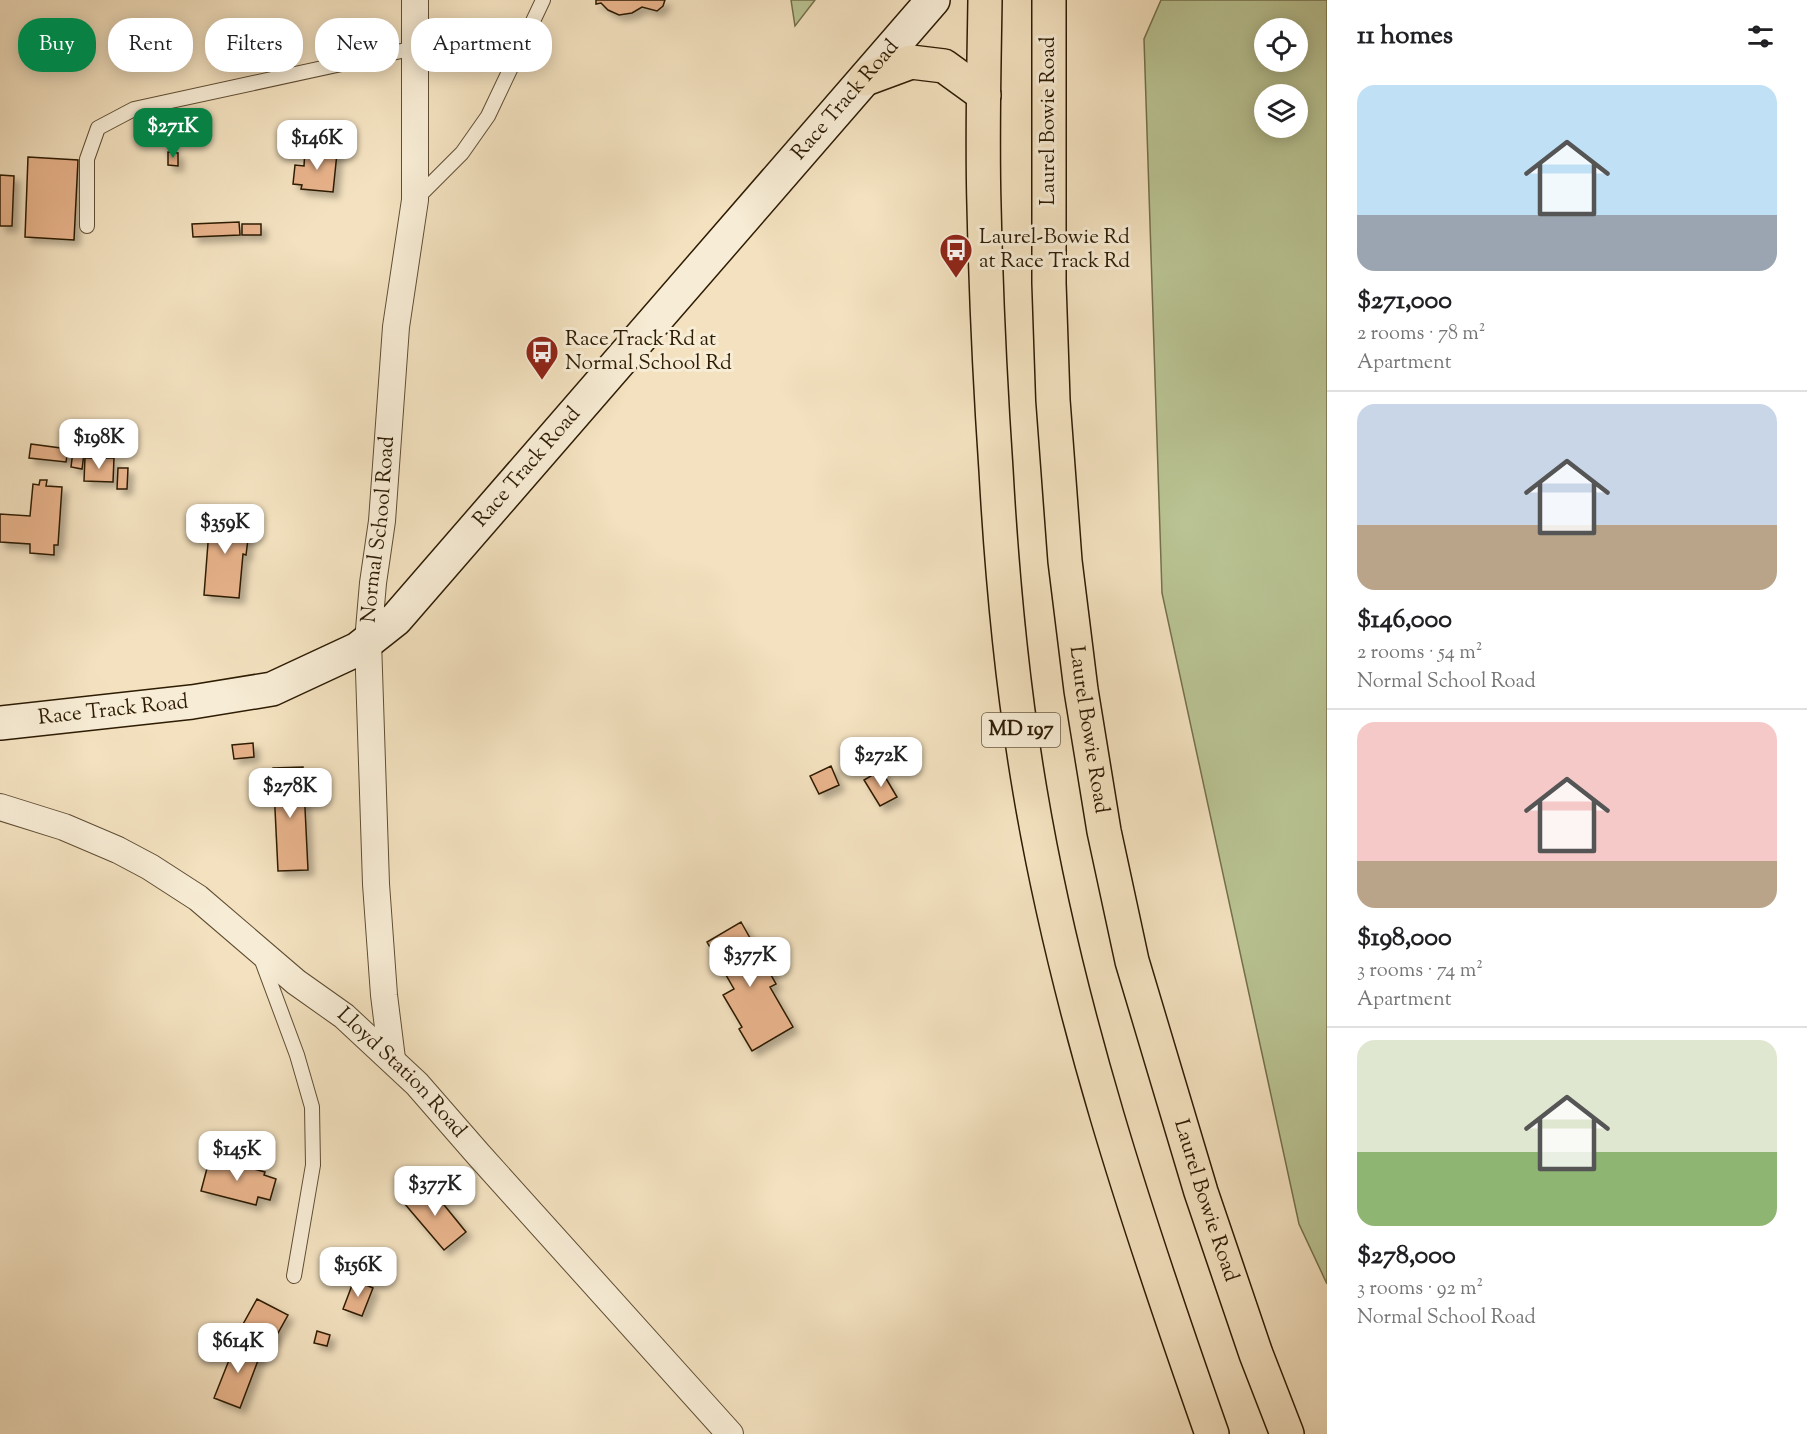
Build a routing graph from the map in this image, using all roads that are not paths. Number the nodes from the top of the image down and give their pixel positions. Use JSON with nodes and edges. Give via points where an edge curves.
{"nodes":[{"id":1,"x":415,"y":0,"type":"edge"},
{"id":2,"x":543,"y":0,"type":"edge"},
{"id":3,"x":933,"y":0,"type":"edge"},
{"id":4,"x":984,"y":0,"type":"edge"},
{"id":5,"x":1049,"y":0,"type":"edge"},
{"id":6,"x":415,"y":18,"type":"edge"},
{"id":7,"x":411,"y":49,"type":"edge"},
{"id":8,"x":415,"y":72,"type":"edge"},
{"id":9,"x":865,"y":79,"type":"junction"},
{"id":10,"x":984,"y":95,"type":"junction"},
{"id":11,"x":415,"y":200,"type":"junction"},
{"id":12,"x":87,"y":226,"type":"dead end"},
{"id":13,"x":368,"y":641,"type":"junction"},
{"id":14,"x":0,"y":723,"type":"edge"},
{"id":15,"x":0,"y":807,"type":"edge"},
{"id":16,"x":258,"y":948,"type":"junction"},
{"id":17,"x":385,"y":1053,"type":"junction"},
{"id":18,"x":294,"y":1276,"type":"dead end"},
{"id":19,"x":730,"y":1434,"type":"edge"},
{"id":20,"x":1212,"y":1434,"type":"edge"},
{"id":21,"x":1287,"y":1434,"type":"edge"}],
"edges":[{"from":1,"to":6,"type":"street","name":"Normal School Road"},
{"from":2,"to":11,"type":"lane","via":[[488,116],[462,153]]},
{"from":3,"to":9,"type":"main road","name":"Race Track Road"},
{"from":4,"to":10,"type":"main road","number":"MD 197"},
{"from":5,"to":21,"type":"main road","name":"Laurel Bowie Road","number":"MD 197","via":[[1053,400],[1065,561],[1096,784],[1132,961],[1201,1191]]},
{"from":7,"to":12,"type":"lane","via":[[134,109],[98,128],[87,159]]},
{"from":8,"to":11,"type":"street","name":"Normal School Road"},
{"from":9,"to":10,"type":"main road","via":[[911,62],[944,66]]},
{"from":9,"to":13,"type":"main road","name":"Race Track Road","via":[[396,619]]},
{"from":10,"to":20,"type":"main road","number":"MD 197","via":[[991,397],[1002,566],[1030,792],[1066,968],[1124,1175]]},
{"from":11,"to":13,"type":"street","name":"Normal School Road","via":[[396,327],[382,521]]},
{"from":13,"to":14,"type":"main road","name":"Race Track Road","via":[[272,689]]},
{"from":13,"to":17,"type":"street","name":"Normal School Road"},
{"from":15,"to":16,"type":"street","name":"Lloyd Station Road","via":[[64,827],[150,867],[198,898]]},
{"from":16,"to":17,"type":"street","name":"Lloyd Station Road"},
{"from":16,"to":18,"type":"lane","via":[[312,1107],[313,1164]]},
{"from":17,"to":19,"type":"street","name":"Lloyd Station Road"}]}
